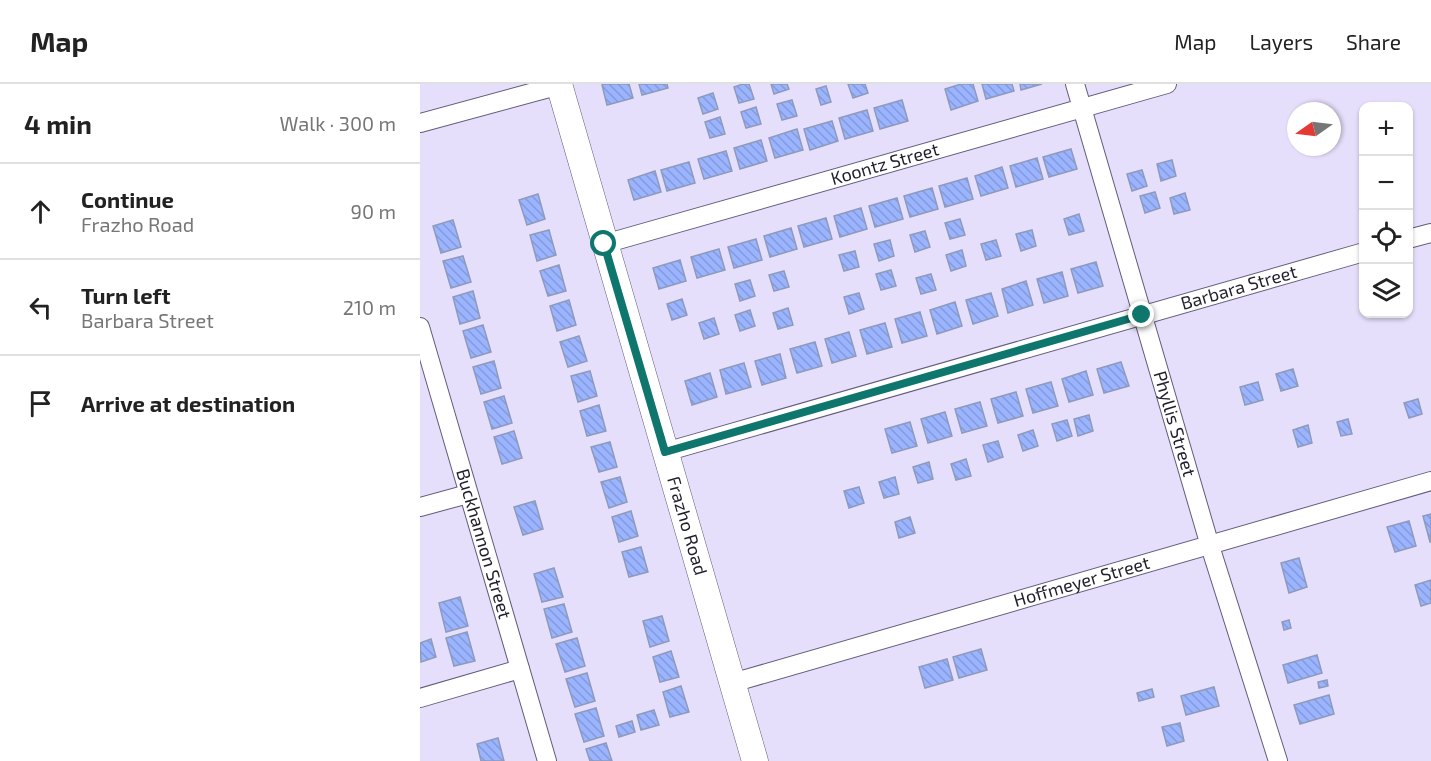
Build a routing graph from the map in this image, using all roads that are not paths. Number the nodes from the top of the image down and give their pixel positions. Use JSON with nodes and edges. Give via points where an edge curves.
{"nodes":[{"id":1,"x":1075,"y":84,"type":"edge"},
{"id":2,"x":1167,"y":84,"type":"edge"},
{"id":3,"x":559,"y":85,"type":"edge"},
{"id":4,"x":1083,"y":108,"type":"junction"},
{"id":5,"x":420,"y":123,"type":"edge"},
{"id":6,"x":1431,"y":232,"type":"edge"},
{"id":7,"x":1413,"y":237,"type":"edge"},
{"id":8,"x":604,"y":244,"type":"junction"},
{"id":9,"x":1359,"y":253,"type":"edge"},
{"id":10,"x":1142,"y":315,"type":"junction"},
{"id":11,"x":420,"y":327,"type":"edge"},
{"id":12,"x":665,"y":452,"type":"junction"},
{"id":13,"x":1431,"y":481,"type":"edge"},
{"id":14,"x":468,"y":494,"type":"junction"},
{"id":15,"x":420,"y":507,"type":"edge"},
{"id":16,"x":1210,"y":546,"type":"junction"},
{"id":17,"x":520,"y":669,"type":"junction"},
{"id":18,"x":732,"y":683,"type":"junction"},
{"id":19,"x":420,"y":698,"type":"edge"},
{"id":20,"x":547,"y":761,"type":"edge"},
{"id":21,"x":755,"y":761,"type":"edge"},
{"id":22,"x":1278,"y":761,"type":"edge"}],
"edges":[{"from":1,"to":4,"type":"street","name":"Phyllis Street"},
{"from":2,"to":4,"type":"street","name":"Koontz Street"},
{"from":3,"to":5,"type":"street"},
{"from":3,"to":8,"type":"street","name":"Frazho Road"},
{"from":4,"to":8,"type":"street","name":"Koontz Street"},
{"from":4,"to":10,"type":"street","name":"Phyllis Street"},
{"from":6,"to":7,"type":"street"},
{"from":8,"to":12,"type":"street","name":"Frazho Road"},
{"from":9,"to":10,"type":"street","name":"Barbara Street"},
{"from":10,"to":12,"type":"street","name":"Barbara Street"},
{"from":10,"to":16,"type":"street","name":"Phyllis Street"},
{"from":11,"to":14,"type":"street","name":"Buckhannon Street"},
{"from":12,"to":18,"type":"street","name":"Frazho Road"},
{"from":13,"to":16,"type":"street","name":"Hoffmeyer Street"},
{"from":14,"to":15,"type":"street"},
{"from":14,"to":17,"type":"street","name":"Buckhannon Street"},
{"from":16,"to":18,"type":"street","name":"Hoffmeyer Street"},
{"from":16,"to":22,"type":"street","name":"Phyllis Street"},
{"from":17,"to":19,"type":"street"},
{"from":17,"to":20,"type":"street","name":"Buckhannon Street"},
{"from":18,"to":21,"type":"street","name":"Frazho Road"}]}
